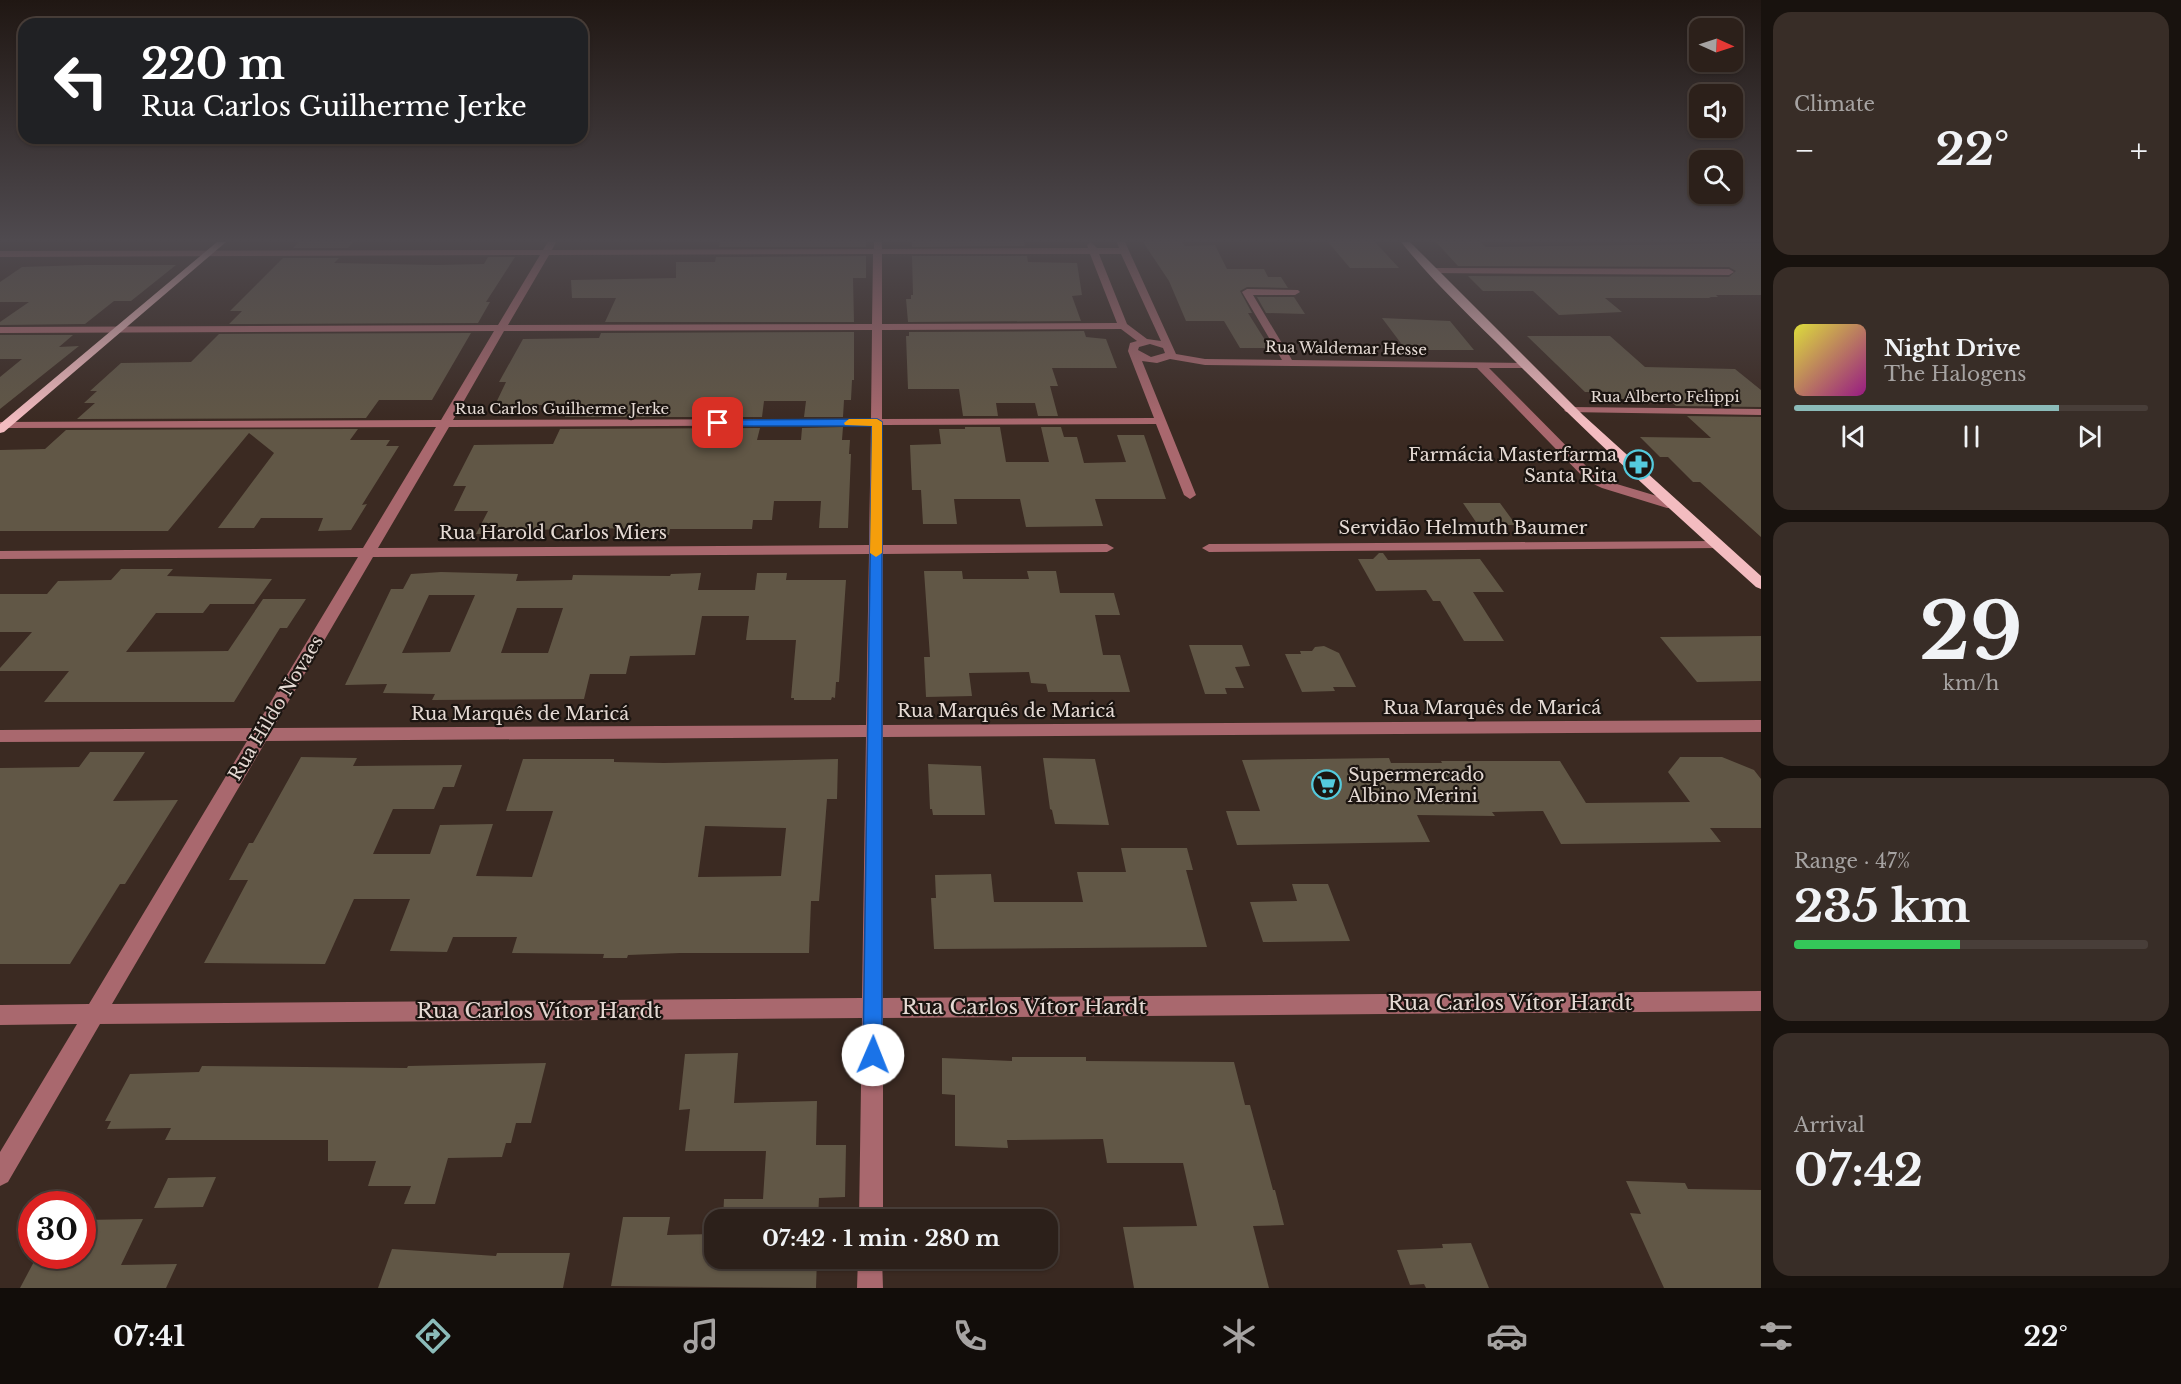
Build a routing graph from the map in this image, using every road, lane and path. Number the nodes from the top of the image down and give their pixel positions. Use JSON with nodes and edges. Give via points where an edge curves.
{"nodes":[{"id":1,"x":150,"y":302,"type":"edge"},
{"id":2,"x":516,"y":302,"type":"edge"},
{"id":3,"x":878,"y":302,"type":"edge"},
{"id":4,"x":1113,"y":302,"type":"edge"},
{"id":5,"x":1147,"y":302,"type":"edge"},
{"id":6,"x":1253,"y":302,"type":"edge"},
{"id":7,"x":1462,"y":302,"type":"edge"},
{"id":8,"x":878,"y":326,"type":"junction"},
{"id":9,"x":1123,"y":326,"type":"junction"},
{"id":10,"x":501,"y":328,"type":"junction"},
{"id":11,"x":118,"y":329,"type":"junction"},
{"id":12,"x":0,"y":330,"type":"edge"},
{"id":13,"x":1144,"y":341,"type":"junction"},
{"id":14,"x":1133,"y":351,"type":"junction"},
{"id":15,"x":1170,"y":353,"type":"junction"},
{"id":16,"x":1289,"y":363,"type":"junction"},
{"id":17,"x":1479,"y":364,"type":"junction"},
{"id":18,"x":1522,"y":365,"type":"junction"},
{"id":19,"x":1570,"y":410,"type":"junction"},
{"id":20,"x":1761,"y":412,"type":"edge"},
{"id":21,"x":1161,"y":421,"type":"junction"},
{"id":22,"x":877,"y":422,"type":"junction"},
{"id":23,"x":444,"y":424,"type":"junction"},
{"id":24,"x":2,"y":427,"type":"edge"},
{"id":25,"x":1190,"y":495,"type":"dead end"},
{"id":26,"x":1672,"y":505,"type":"junction"},
{"id":27,"x":1716,"y":545,"type":"junction"},
{"id":28,"x":1107,"y":548,"type":"dead end"},
{"id":29,"x":1209,"y":548,"type":"dead end"},
{"id":30,"x":876,"y":550,"type":"junction"},
{"id":31,"x":368,"y":553,"type":"junction"},
{"id":32,"x":0,"y":555,"type":"edge"},
{"id":33,"x":1761,"y":584,"type":"edge"},
{"id":34,"x":1761,"y":726,"type":"edge"},
{"id":35,"x":875,"y":731,"type":"junction"},
{"id":36,"x":260,"y":735,"type":"junction"},
{"id":37,"x":0,"y":736,"type":"edge"},
{"id":38,"x":1761,"y":1001,"type":"edge"},
{"id":39,"x":873,"y":1008,"type":"junction"},
{"id":40,"x":95,"y":1014,"type":"junction"},
{"id":41,"x":0,"y":1015,"type":"edge"},
{"id":42,"x":0,"y":1174,"type":"edge"},
{"id":43,"x":871,"y":1209,"type":"edge"},
{"id":44,"x":870,"y":1269,"type":"edge"},
{"id":45,"x":870,"y":1288,"type":"edge"}],
"edges":[{"from":1,"to":11,"type":"main road"},
{"from":2,"to":10,"type":"street","name":"Rua Hildo Novaes"},
{"from":3,"to":8,"type":"street"},
{"from":4,"to":9,"type":"street"},
{"from":5,"to":15,"type":"street"},
{"from":6,"to":16,"type":"street"},
{"from":7,"to":18,"type":"main road"},
{"from":8,"to":9,"type":"street"},
{"from":8,"to":10,"type":"street"},
{"from":8,"to":22,"type":"street"},
{"from":9,"to":13,"type":"street"},
{"from":10,"to":11,"type":"street"},
{"from":10,"to":23,"type":"street","name":"Rua Hildo Novaes"},
{"from":11,"to":12,"type":"street"},
{"from":11,"to":24,"type":"main road"},
{"from":13,"to":14,"type":"street","via":[[1134,345]]},
{"from":13,"to":15,"type":"street","via":[[1162,344]]},
{"from":14,"to":15,"type":"street","via":[[1149,359],[1161,359]]},
{"from":14,"to":21,"type":"street"},
{"from":15,"to":16,"type":"street","name":"Rua Waldemar Hesse","via":[[1205,362]]},
{"from":16,"to":17,"type":"street","name":"Rua Waldemar Hesse"},
{"from":17,"to":18,"type":"street","name":"Rua Waldemar Hesse"},
{"from":17,"to":26,"type":"street","via":[[1591,478]]},
{"from":18,"to":19,"type":"main road"},
{"from":19,"to":20,"type":"street","name":"Rua Alberto Felippi"},
{"from":19,"to":26,"type":"main road"},
{"from":21,"to":22,"type":"street","name":"Rua Carlos Guilherme Jerke"},
{"from":21,"to":25,"type":"street"},
{"from":22,"to":23,"type":"street","name":"Rua Carlos Guilherme Jerke"},
{"from":22,"to":30,"type":"street"},
{"from":23,"to":24,"type":"street","name":"Rua Carlos Guilherme Jerke"},
{"from":23,"to":31,"type":"street","name":"Rua Hildo Novaes"},
{"from":26,"to":27,"type":"main road"},
{"from":27,"to":29,"type":"street","name":"Servidão Helmuth Baumer"},
{"from":27,"to":33,"type":"main road"},
{"from":28,"to":30,"type":"street","name":"Rua Harold Carlos Miers"},
{"from":30,"to":31,"type":"street","name":"Rua Harold Carlos Miers"},
{"from":30,"to":35,"type":"street"},
{"from":31,"to":32,"type":"street","name":"Rua Harold Carlos Miers"},
{"from":31,"to":36,"type":"street","name":"Rua Hildo Novaes"},
{"from":34,"to":35,"type":"street","name":"Rua Marquês de Maricá"},
{"from":35,"to":36,"type":"street","name":"Rua Marquês de Maricá"},
{"from":35,"to":39,"type":"street"},
{"from":36,"to":37,"type":"street","name":"Rua Marquês de Maricá"},
{"from":36,"to":40,"type":"street","name":"Rua Hildo Novaes"},
{"from":38,"to":39,"type":"street","name":"Rua Carlos Vítor Hardt"},
{"from":39,"to":40,"type":"street","name":"Rua Carlos Vítor Hardt"},
{"from":39,"to":43,"type":"street"},
{"from":40,"to":41,"type":"street","name":"Rua Carlos Vítor Hardt"},
{"from":40,"to":42,"type":"street","name":"Rua Hildo Novaes"},
{"from":44,"to":45,"type":"street"}]}
